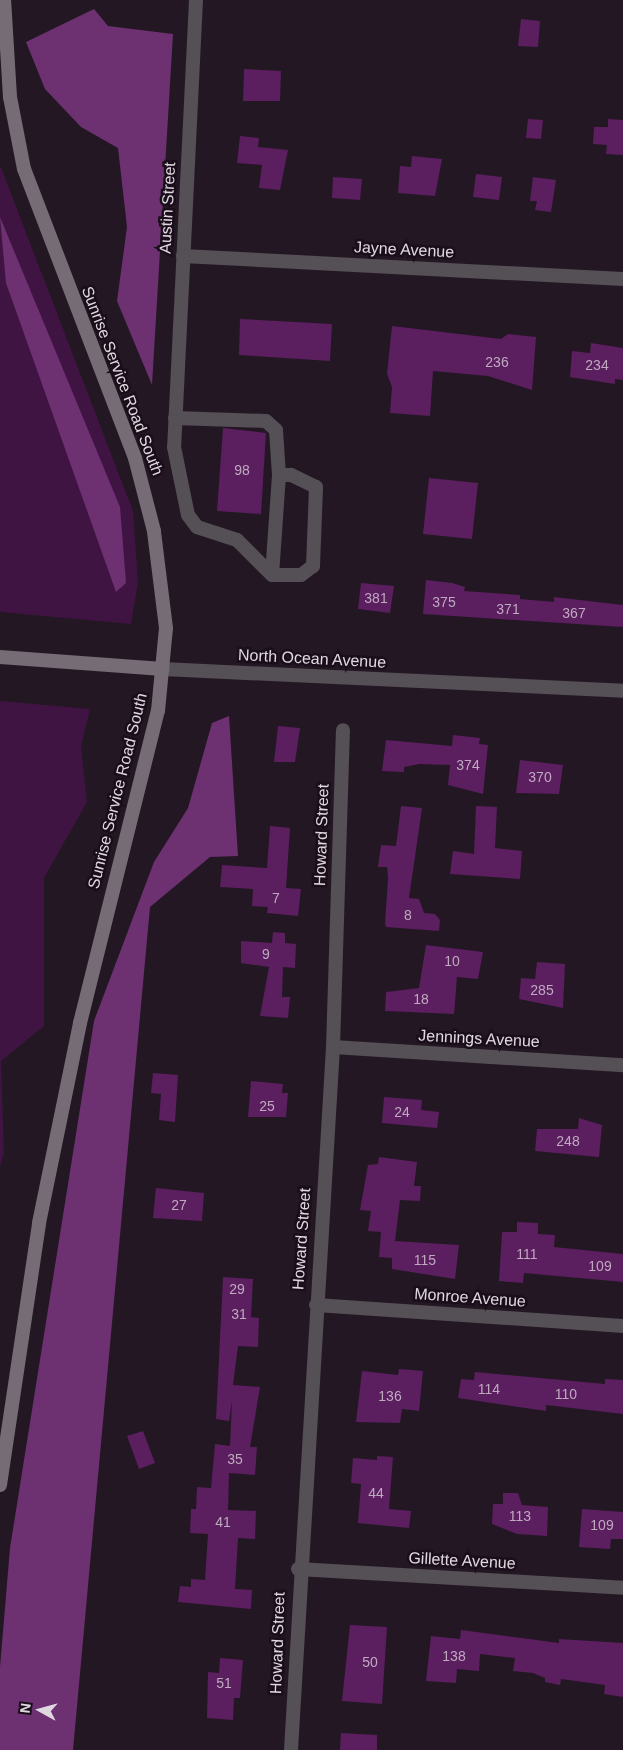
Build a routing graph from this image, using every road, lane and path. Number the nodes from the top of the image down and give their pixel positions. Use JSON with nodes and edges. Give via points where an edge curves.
{"nodes":[{"id":1,"x":4,"y":0,"type":"edge"},
{"id":2,"x":196,"y":0,"type":"edge"},
{"id":3,"x":183,"y":256,"type":"junction"},
{"id":4,"x":623,"y":278,"type":"edge"},
{"id":5,"x":175,"y":418,"type":"junction"},
{"id":6,"x":279,"y":475,"type":"junction"},
{"id":7,"x":272,"y":575,"type":"junction"},
{"id":8,"x":0,"y":657,"type":"edge"},
{"id":9,"x":163,"y":669,"type":"junction"},
{"id":10,"x":623,"y":691,"type":"edge"},
{"id":11,"x":343,"y":730,"type":"dead end"},
{"id":12,"x":333,"y":1047,"type":"junction"},
{"id":13,"x":623,"y":1065,"type":"edge"},
{"id":14,"x":316,"y":1306,"type":"junction"},
{"id":15,"x":623,"y":1326,"type":"edge"},
{"id":16,"x":0,"y":1485,"type":"edge"},
{"id":17,"x":298,"y":1569,"type":"junction"},
{"id":18,"x":623,"y":1588,"type":"edge"},
{"id":19,"x":291,"y":1750,"type":"edge"}],
"edges":[{"from":1,"to":9,"type":"main road","name":"Sunrise Service Road South","via":[[10,97],[24,169],[146,494],[164,598]]},
{"from":2,"to":3,"type":"street","name":"Austin Street"},
{"from":3,"to":4,"type":"street","name":"Jayne Avenue"},
{"from":3,"to":5,"type":"street","name":"Austin Street"},
{"from":5,"to":6,"type":"street","via":[[266,421],[276,430]]},
{"from":5,"to":7,"type":"street","name":"Austin Street","via":[[174,447],[188,515],[197,527],[237,540]]},
{"from":6,"to":7,"type":"street"},
{"from":6,"to":7,"type":"street","via":[[291,474],[316,487],[313,566],[301,575]]},
{"from":8,"to":9,"type":"main road","name":"North Ocean Avenue"},
{"from":9,"to":10,"type":"street","name":"North Ocean Avenue"},
{"from":9,"to":16,"type":"main road","name":"Sunrise Service Road South","via":[[158,710],[60,1119],[22,1324]]},
{"from":11,"to":12,"type":"street","name":"Howard Street"},
{"from":12,"to":13,"type":"street","name":"Jennings Avenue"},
{"from":12,"to":14,"type":"street","name":"Howard Street"},
{"from":14,"to":15,"type":"street","name":"Monroe Avenue"},
{"from":14,"to":17,"type":"street","name":"Howard Street"},
{"from":17,"to":18,"type":"street","name":"Gillette Avenue"},
{"from":17,"to":19,"type":"street","name":"Howard Street"}]}
